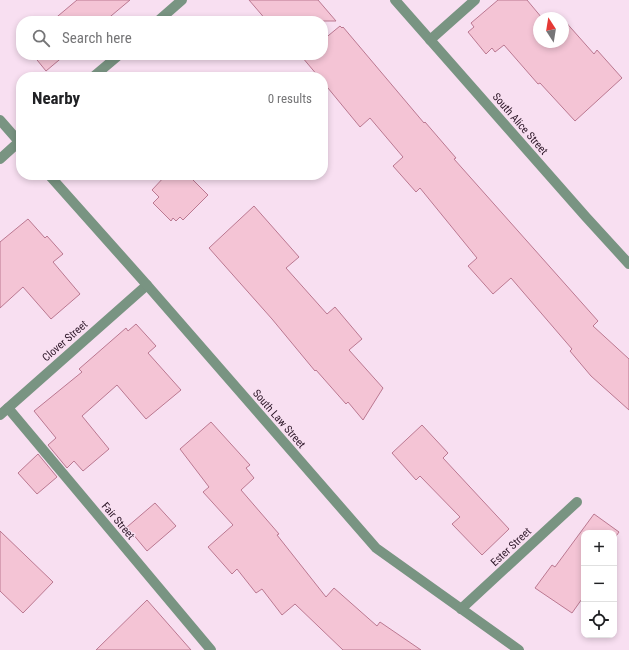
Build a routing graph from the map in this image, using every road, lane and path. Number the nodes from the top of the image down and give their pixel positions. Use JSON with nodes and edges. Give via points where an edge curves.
{"nodes":[{"id":1,"x":182,"y":0,"type":"edge"},
{"id":2,"x":395,"y":0,"type":"edge"},
{"id":3,"x":475,"y":0,"type":"edge"},
{"id":4,"x":164,"y":16,"type":"edge"},
{"id":5,"x":430,"y":40,"type":"junction"},
{"id":6,"x":113,"y":60,"type":"edge"},
{"id":7,"x":99,"y":72,"type":"edge"},
{"id":8,"x":0,"y":120,"type":"edge"},
{"id":9,"x":16,"y":138,"type":"edge"},
{"id":10,"x":16,"y":145,"type":"edge"},
{"id":11,"x":0,"y":159,"type":"edge"},
{"id":12,"x":52,"y":180,"type":"edge"},
{"id":13,"x":629,"y":264,"type":"edge"},
{"id":14,"x":146,"y":285,"type":"junction"},
{"id":15,"x":4,"y":411,"type":"edge"},
{"id":16,"x":577,"y":502,"type":"dead end"},
{"id":17,"x":461,"y":609,"type":"junction"},
{"id":18,"x":211,"y":650,"type":"edge"},
{"id":19,"x":518,"y":650,"type":"edge"}],
"edges":[{"from":1,"to":4,"type":"street"},
{"from":2,"to":5,"type":"street","name":"South Alice Street"},
{"from":3,"to":5,"type":"street"},
{"from":5,"to":13,"type":"street","name":"South Alice Street"},
{"from":6,"to":7,"type":"street"},
{"from":8,"to":9,"type":"street"},
{"from":10,"to":11,"type":"street"},
{"from":12,"to":14,"type":"street","name":"South Law Street"},
{"from":14,"to":15,"type":"street","name":"Clover Street"},
{"from":14,"to":17,"type":"street","name":"South Law Street","via":[[376,548]]},
{"from":15,"to":18,"type":"street","name":"Fair Street"},
{"from":16,"to":17,"type":"street","name":"Ester Street"},
{"from":17,"to":19,"type":"street","name":"South Law Street"}]}
